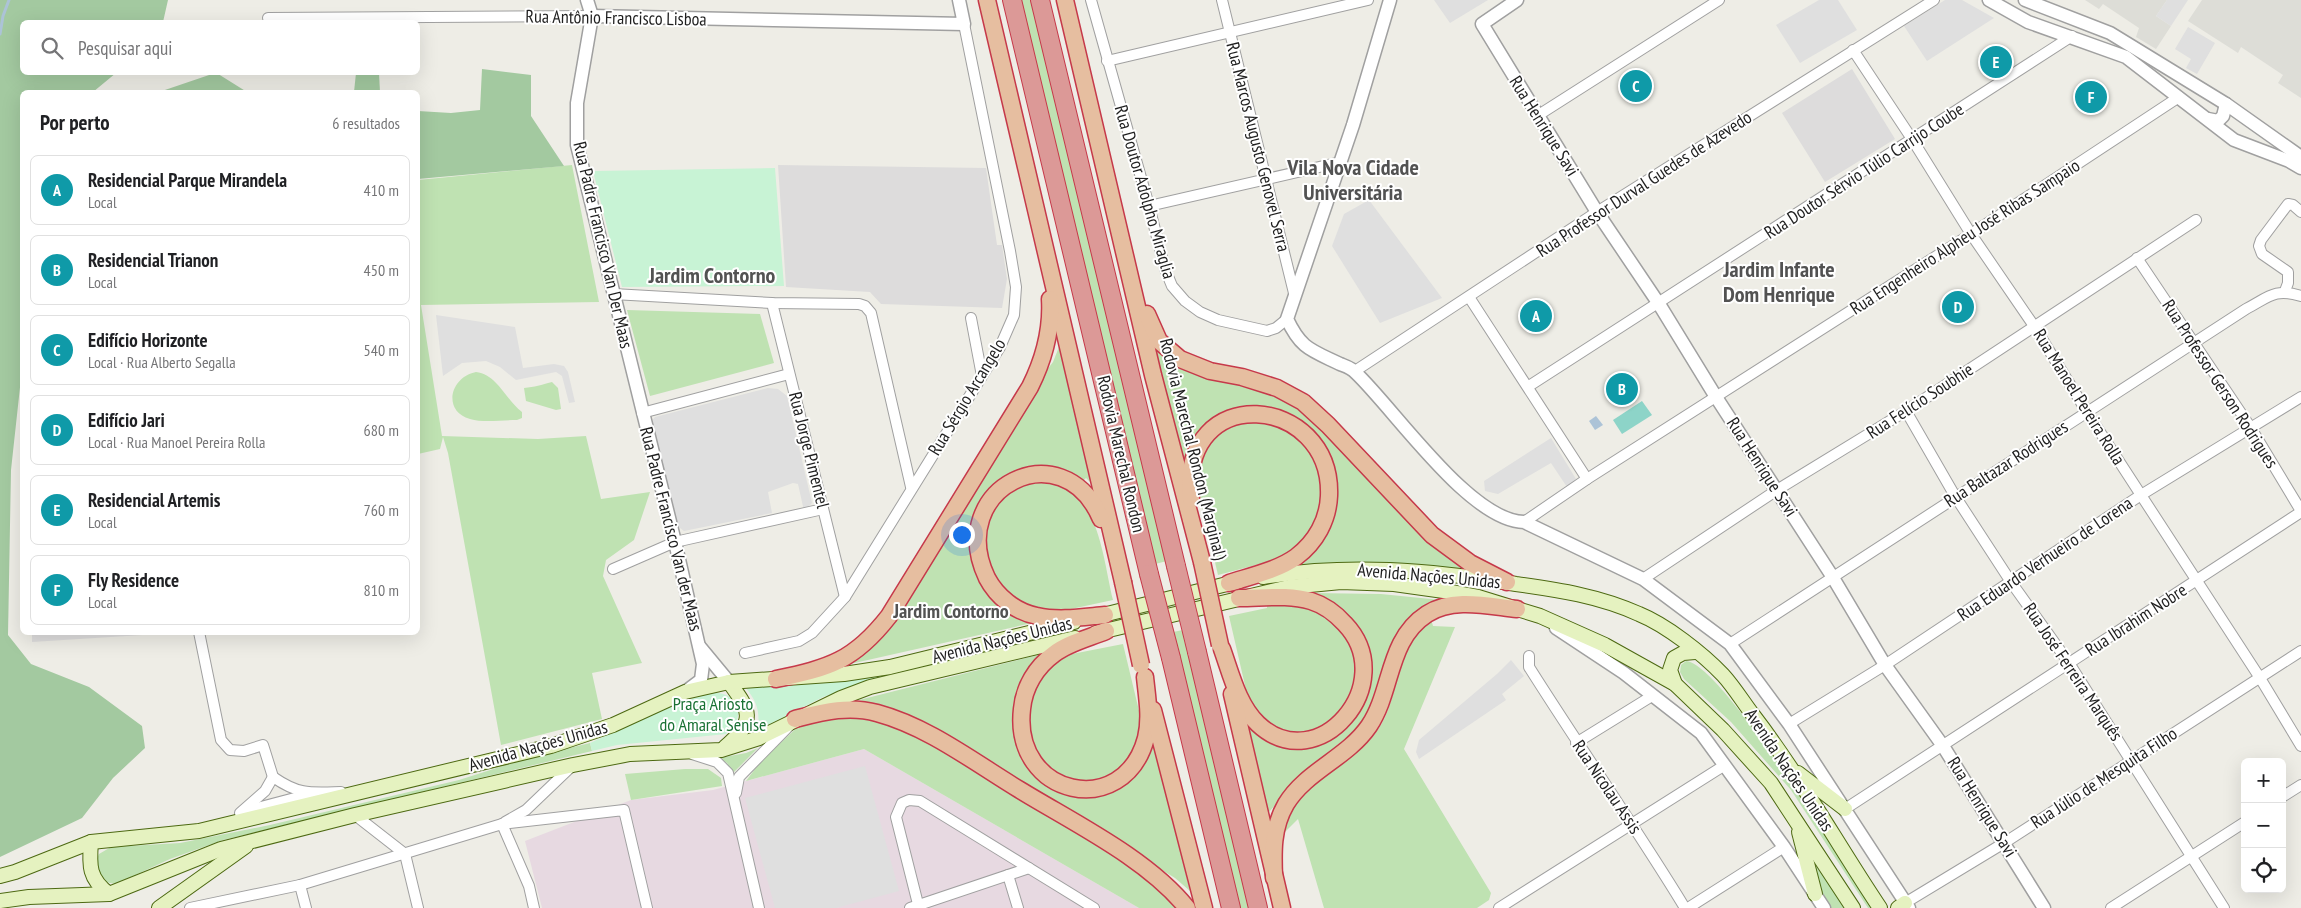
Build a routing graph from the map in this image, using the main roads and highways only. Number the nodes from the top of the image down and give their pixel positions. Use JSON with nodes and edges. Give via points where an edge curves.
{"nodes":[{"id":1,"x":987,"y":0,"type":"edge"},
{"id":2,"x":1012,"y":0,"type":"edge"},
{"id":3,"x":1040,"y":0,"type":"edge"},
{"id":4,"x":1065,"y":0,"type":"edge"},
{"id":5,"x":1048,"y":260,"type":"junction"},
{"id":6,"x":1127,"y":263,"type":"junction"},
{"id":7,"x":1196,"y":538,"type":"junction"},
{"id":8,"x":1118,"y":561,"type":"junction"},
{"id":9,"x":1507,"y":582,"type":"junction"},
{"id":10,"x":1229,"y":583,"type":"junction"},
{"id":11,"x":1239,"y":598,"type":"junction"},
{"id":12,"x":1517,"y":609,"type":"junction"},
{"id":13,"x":1105,"y":623,"type":"junction"},
{"id":14,"x":1221,"y":647,"type":"junction"},
{"id":15,"x":1696,"y":652,"type":"junction"},
{"id":16,"x":1143,"y":671,"type":"junction"},
{"id":17,"x":776,"y":679,"type":"junction"},
{"id":18,"x":729,"y":682,"type":"junction"},
{"id":19,"x":1675,"y":684,"type":"junction"},
{"id":20,"x":795,"y":719,"type":"junction"},
{"id":21,"x":721,"y":750,"type":"junction"},
{"id":22,"x":1791,"y":768,"type":"junction"},
{"id":23,"x":1845,"y":810,"type":"road end"},
{"id":24,"x":1796,"y":822,"type":"junction"},
{"id":25,"x":255,"y":840,"type":"junction"},
{"id":26,"x":91,"y":842,"type":"junction"},
{"id":27,"x":1831,"y":873,"type":"junction"},
{"id":28,"x":92,"y":875,"type":"junction"},
{"id":29,"x":0,"y":876,"type":"edge"},
{"id":30,"x":1274,"y":878,"type":"junction"},
{"id":31,"x":109,"y":894,"type":"junction"},
{"id":32,"x":1815,"y":894,"type":"road end"},
{"id":33,"x":0,"y":901,"type":"edge"},
{"id":34,"x":89,"y":902,"type":"edge"},
{"id":35,"x":74,"y":903,"type":"edge"},
{"id":36,"x":159,"y":908,"type":"edge"},
{"id":37,"x":1187,"y":908,"type":"edge"},
{"id":38,"x":1204,"y":908,"type":"edge"},
{"id":39,"x":1231,"y":908,"type":"edge"},
{"id":40,"x":1258,"y":908,"type":"edge"},
{"id":41,"x":1282,"y":908,"type":"edge"},
{"id":42,"x":1853,"y":908,"type":"edge"},
{"id":43,"x":1862,"y":908,"type":"edge"},
{"id":44,"x":1880,"y":908,"type":"edge"}],
"edges":[{"from":1,"to":5,"type":"highway"},
{"from":2,"to":39,"type":"highway","name":"Rodovia Marechal Rondon","bridge":true},
{"from":3,"to":40,"type":"highway","name":"Rodovia Marechal Rondon","bridge":true},
{"from":4,"to":6,"type":"highway","name":"Rodovia Marechal Rondon (Marginal)"},
{"from":5,"to":8,"type":"highway"},
{"from":5,"to":17,"type":"highway","via":[[1051,311],[1037,372],[889,616],[867,642],[840,661]]},
{"from":6,"to":7,"type":"highway","name":"Rodovia Marechal Rondon (Marginal)"},
{"from":6,"to":9,"type":"highway","via":[[1151,326],[1167,350],[1196,366],[1277,388],[1303,402],[1432,535],[1470,564]]},
{"from":7,"to":10,"type":"highway","via":[[1191,471],[1201,442],[1216,425],[1237,416],[1264,414],[1289,423],[1312,443],[1325,466],[1330,486],[1328,512],[1319,532],[1295,558]]},
{"from":7,"to":14,"type":"highway","name":"Rodovia Marechal Rondon (Marginal)","bridge":true},
{"from":8,"to":13,"type":"highway","via":[[1089,497],[1074,484],[1056,476],[1034,475],[1012,481],[989,501],[978,526],[981,566],[990,584],[1006,601],[1026,613],[1046,618]]},
{"from":8,"to":16,"type":"highway","bridge":true},
{"from":9,"to":10,"type":"main road","name":"Avenida Nações Unidas","via":[[1386,568],[1306,571]]},
{"from":9,"to":15,"type":"main road","name":"Avenida Nações Unidas","via":[[1584,594],[1614,604],[1663,626]]},
{"from":10,"to":13,"type":"main road","name":"Avenida Nações Unidas"},
{"from":11,"to":12,"type":"main road","name":"Avenida Nações Unidas","via":[[1288,587],[1341,582],[1420,586],[1478,597]]},
{"from":11,"to":13,"type":"main road","name":"Avenida Nações Unidas"},
{"from":11,"to":14,"type":"highway","via":[[1301,598],[1337,615],[1353,634],[1361,652],[1364,674],[1360,696],[1350,713],[1334,728],[1304,740],[1284,738],[1266,730],[1253,718],[1242,702]]},
{"from":12,"to":19,"type":"main road","name":"Avenida Nações Unidas","via":[[1591,638]]},
{"from":12,"to":30,"type":"highway","via":[[1452,604],[1429,613],[1414,626],[1401,642],[1369,726],[1351,747],[1304,782],[1286,804],[1275,833]]},
{"from":13,"to":16,"type":"highway","via":[[1052,655],[1032,679],[1023,701],[1022,723],[1024,740],[1035,764],[1055,782],[1077,789],[1102,787],[1126,773],[1142,750],[1147,736],[1149,719]]},
{"from":13,"to":17,"type":"main road","name":"Avenida Nações Unidas","via":[[890,667]]},
{"from":13,"to":20,"type":"main road","name":"Avenida Nações Unidas","via":[[900,678]]},
{"from":14,"to":30,"type":"highway","name":"Rodovia Marechal Rondon (Marginal)"},
{"from":15,"to":19,"type":"main road","via":[[1682,653],[1674,658],[1670,670]]},
{"from":15,"to":22,"type":"main road","name":"Avenida Nações Unidas","via":[[1723,675]]},
{"from":16,"to":38,"type":"highway"},
{"from":17,"to":18,"type":"main road","name":"Avenida Nações Unidas"},
{"from":18,"to":21,"type":"main road","via":[[746,706],[747,719],[736,737]]},
{"from":18,"to":26,"type":"main road","name":"Avenida Nações Unidas","via":[[685,692],[572,740],[199,831]]},
{"from":19,"to":24,"type":"main road","name":"Avenida Nações Unidas","via":[[1771,783]]},
{"from":20,"to":21,"type":"main road","name":"Avenida Nações Unidas","via":[[759,738]]},
{"from":20,"to":37,"type":"highway","via":[[847,708],[878,713],[917,728],[1127,856],[1160,880]]},
{"from":21,"to":25,"type":"main road","name":"Avenida Nações Unidas","via":[[630,754],[573,765]]},
{"from":22,"to":23,"type":"main road"},
{"from":22,"to":44,"type":"main road","name":"Avenida Nações Unidas"},
{"from":24,"to":27,"type":"main road","name":"Avenida Nações Unidas"},
{"from":24,"to":32,"type":"main road"},
{"from":25,"to":31,"type":"main road","name":"Avenida Nações Unidas","via":[[204,855]]},
{"from":25,"to":36,"type":"main road"},
{"from":26,"to":28,"type":"main road"},
{"from":26,"to":29,"type":"main road","name":"Avenida Nações Unidas"},
{"from":27,"to":42,"type":"main road","name":"Avenida Nações Unidas"},
{"from":27,"to":43,"type":"main road","via":[[1841,875]]},
{"from":28,"to":31,"type":"main road","via":[[98,886]]},
{"from":28,"to":34,"type":"main road"},
{"from":30,"to":41,"type":"highway","name":"Rodovia Marechal Rondon (Marginal)"},
{"from":31,"to":34,"type":"main road","name":"Avenida Nações Unidas"},
{"from":33,"to":35,"type":"main road","name":"Avenida Nações Unidas","via":[[28,897]]},
{"from":34,"to":35,"type":"main road","name":"Avenida Nações Unidas"}]}
